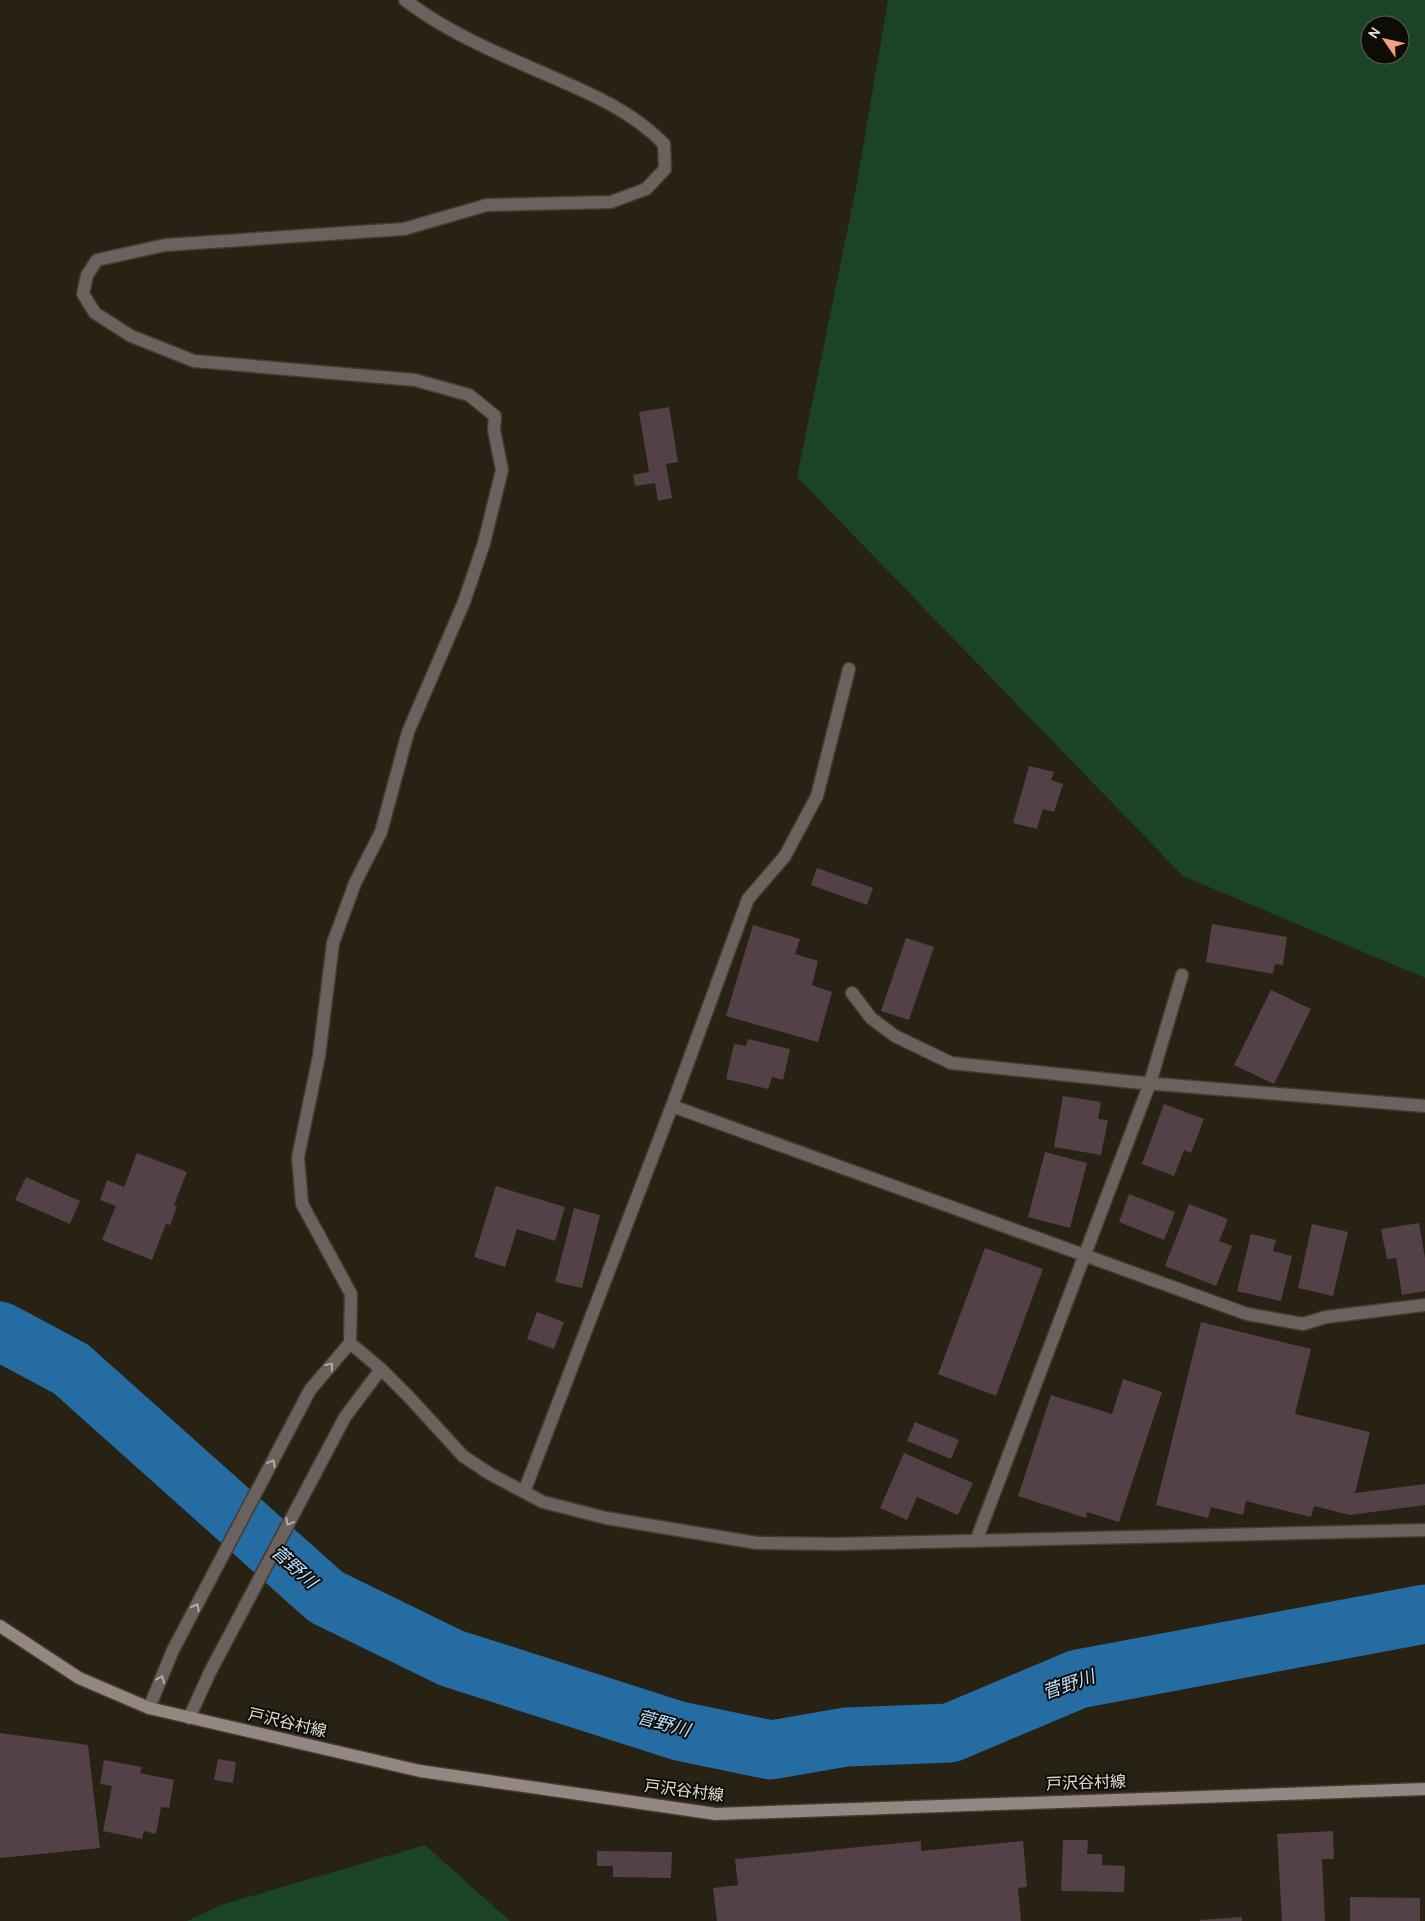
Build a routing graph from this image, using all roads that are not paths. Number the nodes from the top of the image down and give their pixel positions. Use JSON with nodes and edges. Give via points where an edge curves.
{"nodes":[{"id":1,"x":405,"y":0,"type":"edge"},
{"id":2,"x":849,"y":669,"type":"dead end"},
{"id":3,"x":1182,"y":975,"type":"dead end"},
{"id":4,"x":852,"y":994,"type":"dead end"},
{"id":5,"x":1150,"y":1083,"type":"junction"},
{"id":6,"x":672,"y":1106,"type":"junction"},
{"id":7,"x":1425,"y":1106,"type":"edge"},
{"id":8,"x":1085,"y":1256,"type":"junction"},
{"id":9,"x":1425,"y":1305,"type":"edge"},
{"id":10,"x":350,"y":1343,"type":"junction"},
{"id":11,"x":381,"y":1369,"type":"junction"},
{"id":12,"x":524,"y":1492,"type":"junction"},
{"id":13,"x":1425,"y":1530,"type":"edge"},
{"id":14,"x":976,"y":1541,"type":"junction"},
{"id":15,"x":0,"y":1626,"type":"edge"},
{"id":16,"x":149,"y":1708,"type":"junction"},
{"id":17,"x":189,"y":1718,"type":"junction"},
{"id":18,"x":1425,"y":1789,"type":"edge"}],
"edges":[{"from":1,"to":10,"type":"street","via":[[468,39],[595,95],[649,128],[664,144],[665,169],[646,189],[611,202],[487,205],[404,229],[166,245],[98,260],[87,276],[83,294],[95,312],[131,336],[194,361],[415,380],[469,395],[495,416],[494,430],[502,470],[484,543],[464,602],[408,732],[381,832],[355,883],[332,944],[319,1056],[298,1157],[302,1204],[351,1294]]},
{"from":2,"to":6,"type":"street","via":[[817,796],[785,856],[748,899]]},
{"from":3,"to":5,"type":"street"},
{"from":4,"to":5,"type":"street","via":[[871,1018],[895,1036],[951,1063]]},
{"from":5,"to":7,"type":"street"},
{"from":5,"to":8,"type":"street"},
{"from":6,"to":8,"type":"street"},
{"from":6,"to":12,"type":"street"},
{"from":8,"to":9,"type":"street","via":[[1247,1314],[1303,1324],[1326,1317]]},
{"from":8,"to":14,"type":"street"},
{"from":10,"to":11,"type":"street"},
{"from":16,"to":10,"type":"street","one_way":true,"via":[[173,1650],[310,1390]]},
{"from":11,"to":12,"type":"street","via":[[463,1456]]},
{"from":11,"to":17,"type":"street","one_way":true,"via":[[345,1417],[210,1672]]},
{"from":12,"to":14,"type":"street","via":[[543,1502],[606,1518],[757,1543]]},
{"from":13,"to":14,"type":"street"},
{"from":15,"to":16,"type":"main road","name":"戸沢谷村線","via":[[79,1678]]},
{"from":16,"to":17,"type":"main road","name":"戸沢谷村線"},
{"from":17,"to":18,"type":"main road","name":"戸沢谷村線","via":[[420,1771],[716,1814]]}]}
